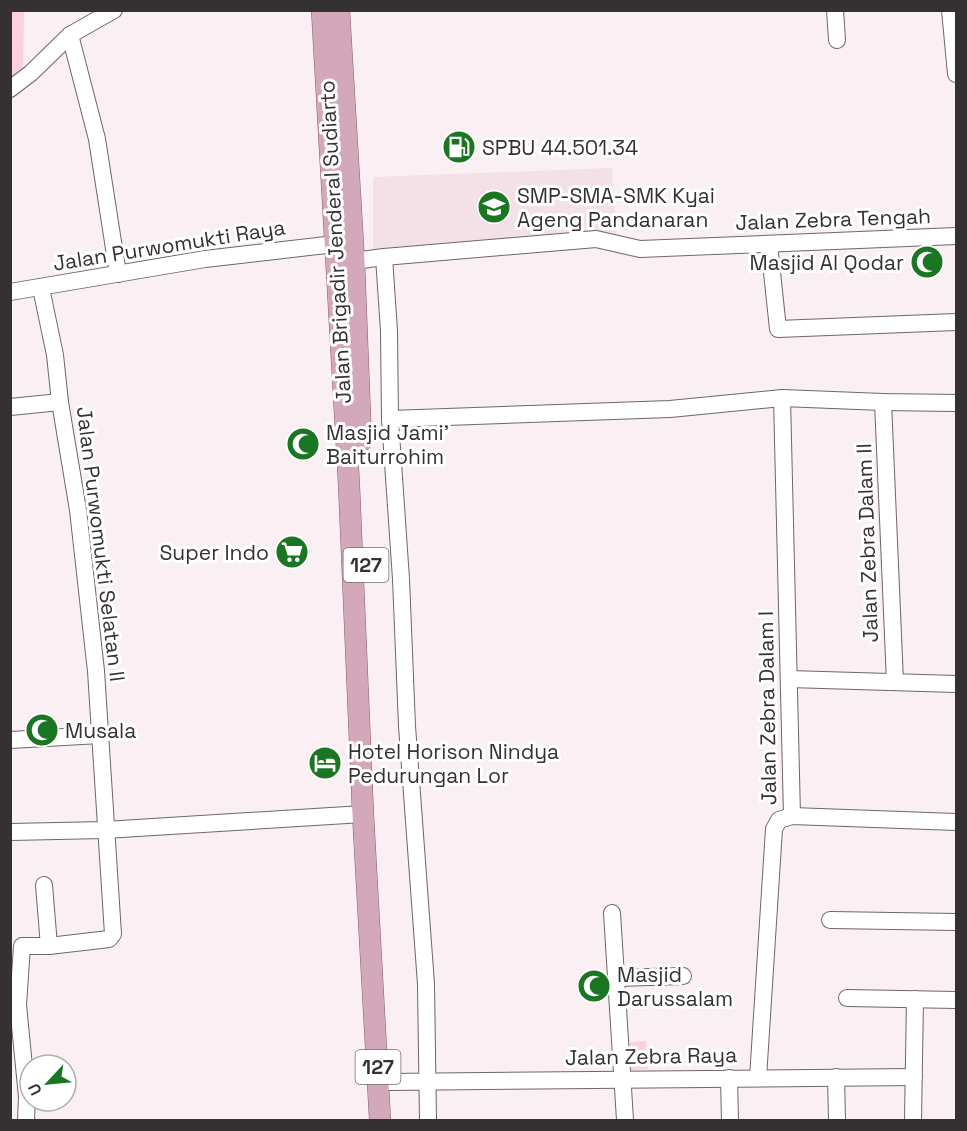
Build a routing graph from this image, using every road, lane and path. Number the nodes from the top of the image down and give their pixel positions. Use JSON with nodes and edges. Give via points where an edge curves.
{"nodes":[{"id":1,"x":114,"y":10,"type":"edge"},
{"id":2,"x":322,"y":10,"type":"edge"},
{"id":3,"x":339,"y":10,"type":"edge"},
{"id":4,"x":835,"y":10,"type":"edge"},
{"id":5,"x":950,"y":10,"type":"edge"},
{"id":6,"x":70,"y":35,"type":"junction"},
{"id":7,"x":837,"y":40,"type":"dead end"},
{"id":8,"x":957,"y":74,"type":"edge"},
{"id":9,"x":10,"y":89,"type":"edge"},
{"id":10,"x":957,"y":236,"type":"edge"},
{"id":11,"x":335,"y":244,"type":"junction"},
{"id":12,"x":769,"y":244,"type":"junction"},
{"id":13,"x":384,"y":257,"type":"junction"},
{"id":14,"x":354,"y":261,"type":"junction"},
{"id":15,"x":118,"y":274,"type":"junction"},
{"id":16,"x":41,"y":288,"type":"junction"},
{"id":17,"x":10,"y":292,"type":"edge"},
{"id":18,"x":957,"y":322,"type":"edge"},
{"id":19,"x":782,"y":398,"type":"junction"},
{"id":20,"x":60,"y":402,"type":"junction"},
{"id":21,"x":883,"y":402,"type":"junction"},
{"id":22,"x":957,"y":403,"type":"edge"},
{"id":23,"x":10,"y":406,"type":"edge"},
{"id":24,"x":390,"y":419,"type":"junction"},
{"id":25,"x":789,"y":679,"type":"junction"},
{"id":26,"x":895,"y":682,"type":"junction"},
{"id":27,"x":957,"y":684,"type":"edge"},
{"id":28,"x":100,"y":735,"type":"junction"},
{"id":29,"x":10,"y":740,"type":"edge"},
{"id":30,"x":363,"y":814,"type":"junction"},
{"id":31,"x":792,"y":816,"type":"junction"},
{"id":32,"x":957,"y":822,"type":"edge"},
{"id":33,"x":105,"y":830,"type":"junction"},
{"id":34,"x":10,"y":832,"type":"edge"},
{"id":35,"x":44,"y":885,"type":"dead end"},
{"id":36,"x":612,"y":913,"type":"dead end"},
{"id":37,"x":830,"y":920,"type":"dead end"},
{"id":38,"x":957,"y":922,"type":"edge"},
{"id":39,"x":49,"y":946,"type":"junction"},
{"id":40,"x":16,"y":947,"type":"edge"},
{"id":41,"x":683,"y":976,"type":"dead end"},
{"id":42,"x":616,"y":978,"type":"junction"},
{"id":43,"x":847,"y":998,"type":"dead end"},
{"id":44,"x":915,"y":999,"type":"junction"},
{"id":45,"x":957,"y":1000,"type":"edge"},
{"id":46,"x":14,"y":1006,"type":"edge"},
{"id":47,"x":836,"y":1077,"type":"junction"},
{"id":48,"x":914,"y":1077,"type":"junction"},
{"id":49,"x":729,"y":1078,"type":"junction"},
{"id":50,"x":758,"y":1078,"type":"junction"},
{"id":51,"x":624,"y":1079,"type":"junction"},
{"id":52,"x":428,"y":1081,"type":"junction"},
{"id":53,"x":388,"y":1082,"type":"junction"},
{"id":54,"x":27,"y":1120,"type":"edge"},
{"id":55,"x":380,"y":1120,"type":"edge"},
{"id":56,"x":390,"y":1120,"type":"edge"},
{"id":57,"x":428,"y":1120,"type":"edge"},
{"id":58,"x":625,"y":1120,"type":"edge"},
{"id":59,"x":730,"y":1120,"type":"edge"},
{"id":60,"x":837,"y":1120,"type":"edge"},
{"id":61,"x":913,"y":1120,"type":"edge"}],
"edges":[{"from":1,"to":6,"type":"street"},
{"from":2,"to":11,"type":"main road","name":"Jalan Brigadir Jenderal Sudiarto","number":"127"},
{"from":3,"to":14,"type":"main road","name":"Jalan Brigadir Jenderal Sudiarto","number":"127"},
{"from":4,"to":7,"type":"street"},
{"from":5,"to":8,"type":"street"},
{"from":6,"to":9,"type":"street"},
{"from":6,"to":15,"type":"street","via":[[97,139]]},
{"from":10,"to":12,"type":"street","name":"Jalan Zebra Tengah"},
{"from":11,"to":15,"type":"street","name":"Jalan Purwomukti Raya","via":[[231,255]]},
{"from":11,"to":30,"type":"main road","name":"Jalan Brigadir Jenderal Sudiarto","number":"127"},
{"from":12,"to":13,"type":"street","name":"Jalan Zebra Tengah","via":[[640,249],[596,239]]},
{"from":12,"to":18,"type":"street","via":[[778,329]]},
{"from":13,"to":14,"type":"street","name":"Jalan Zebra Tengah"},
{"from":13,"to":24,"type":"street"},
{"from":14,"to":53,"type":"main road","name":"Jalan Brigadir Jenderal Sudiarto","number":"127"},
{"from":15,"to":16,"type":"street","name":"Jalan Purwomukti Raya"},
{"from":16,"to":17,"type":"street","name":"Jalan Purwomukti Raya"},
{"from":16,"to":20,"type":"street","name":"Jalan Purwomukti Selatan II"},
{"from":19,"to":21,"type":"street"},
{"from":19,"to":24,"type":"street","via":[[670,409]]},
{"from":19,"to":25,"type":"street","name":"Jalan Zebra Dalam I"},
{"from":20,"to":23,"type":"street"},
{"from":20,"to":28,"type":"street","name":"Jalan Purwomukti Selatan II","via":[[78,510]]},
{"from":21,"to":22,"type":"street"},
{"from":21,"to":26,"type":"street","name":"Jalan Zebra Dalam II"},
{"from":24,"to":52,"type":"street","via":[[426,984]]},
{"from":25,"to":26,"type":"street"},
{"from":25,"to":31,"type":"street","name":"Jalan Zebra Dalam I"},
{"from":26,"to":27,"type":"street"},
{"from":28,"to":29,"type":"street"},
{"from":28,"to":33,"type":"street","name":"Jalan Purwomukti Selatan II"},
{"from":30,"to":33,"type":"street"},
{"from":30,"to":55,"type":"main road","name":"Jalan Brigadir Jenderal Sudiarto","number":"127"},
{"from":31,"to":32,"type":"street"},
{"from":31,"to":50,"type":"street","name":"Jalan Zebra Dalam I","via":[[779,820],[774,829]]},
{"from":33,"to":34,"type":"street"},
{"from":33,"to":39,"type":"street","name":"Jalan Purwomukti Selatan II","via":[[113,934],[109,939]]},
{"from":35,"to":39,"type":"street"},
{"from":36,"to":42,"type":"street"},
{"from":37,"to":38,"type":"street"},
{"from":39,"to":40,"type":"street","name":"Jalan Purwomukti Selatan II"},
{"from":40,"to":46,"type":"street","name":"Jalan Purwomukti Selatan II"},
{"from":41,"to":42,"type":"street"},
{"from":42,"to":51,"type":"street"},
{"from":43,"to":44,"type":"street"},
{"from":44,"to":45,"type":"street"},
{"from":44,"to":48,"type":"street"},
{"from":46,"to":54,"type":"street","name":"Jalan Purwomukti Selatan II"},
{"from":47,"to":48,"type":"street","name":"Jalan Zebra Raya"},
{"from":47,"to":50,"type":"street","name":"Jalan Zebra Raya"},
{"from":47,"to":60,"type":"street"},
{"from":48,"to":61,"type":"street"},
{"from":49,"to":50,"type":"street","name":"Jalan Zebra Raya"},
{"from":49,"to":51,"type":"street","name":"Jalan Zebra Raya"},
{"from":49,"to":59,"type":"street"},
{"from":51,"to":52,"type":"street","name":"Jalan Zebra Raya"},
{"from":51,"to":58,"type":"street"},
{"from":52,"to":53,"type":"street","name":"Jalan Zebra Raya"},
{"from":52,"to":57,"type":"street"},
{"from":53,"to":56,"type":"main road","name":"Jalan Brigadir Jenderal Sudiarto","number":"127"}]}
